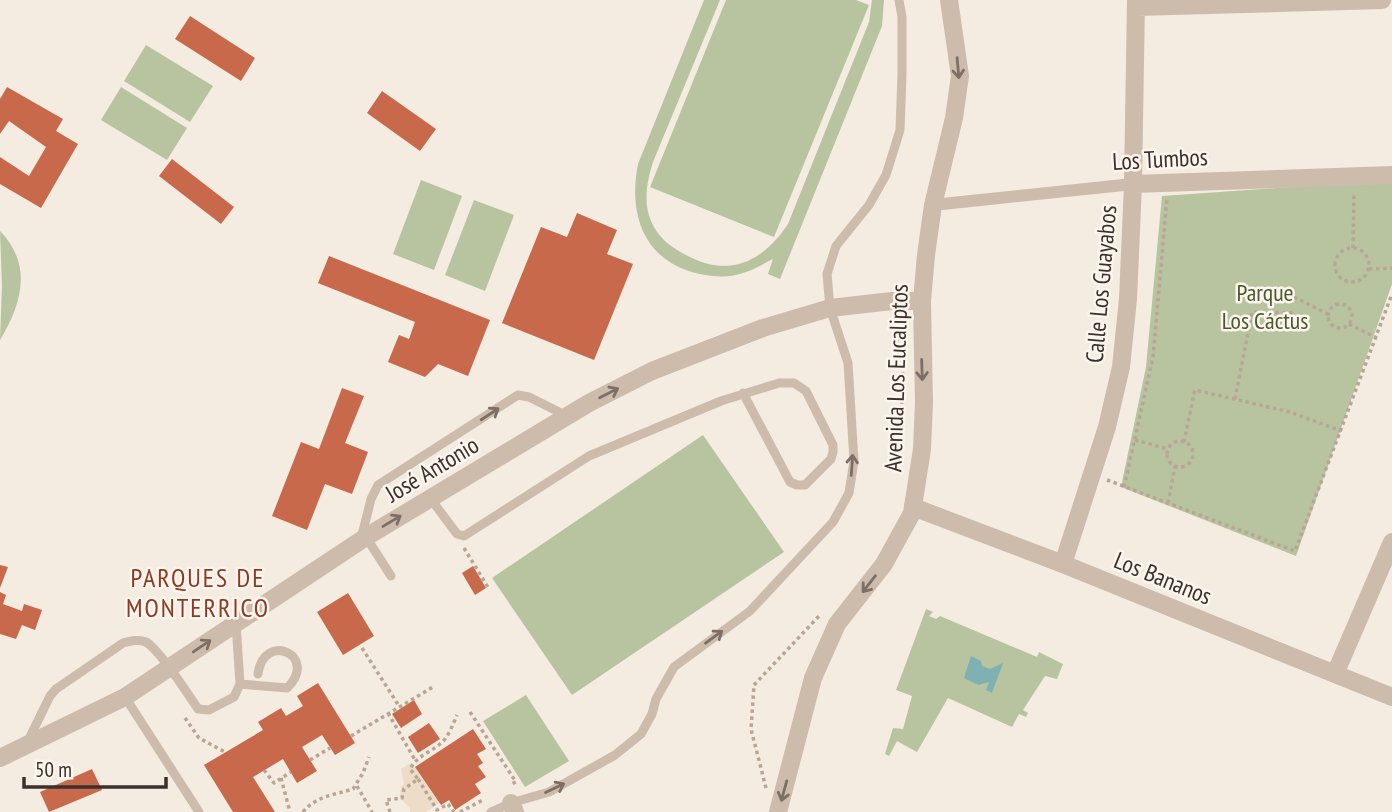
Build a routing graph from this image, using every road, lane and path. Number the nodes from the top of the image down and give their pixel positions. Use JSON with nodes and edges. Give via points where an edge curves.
{"nodes":[{"id":1,"x":899,"y":0,"type":"edge"},
{"id":2,"x":949,"y":0,"type":"edge"},
{"id":3,"x":1382,"y":0,"type":"edge"},
{"id":4,"x":1136,"y":3,"type":"edge"},
{"id":5,"x":1392,"y":175,"type":"edge"},
{"id":6,"x":1354,"y":183,"type":"dead end"},
{"id":7,"x":1133,"y":184,"type":"junction"},
{"id":8,"x":1168,"y":192,"type":"dead end"},
{"id":9,"x":933,"y":205,"type":"junction"},
{"id":10,"x":1353,"y":248,"type":"junction"},
{"id":11,"x":1392,"y":268,"type":"edge"},
{"id":12,"x":1369,"y":269,"type":"junction"},
{"id":13,"x":1392,"y":294,"type":"edge"},
{"id":14,"x":1294,"y":297,"type":"dead end"},
{"id":15,"x":892,"y":301,"type":"junction"},
{"id":16,"x":922,"y":301,"type":"junction"},
{"id":17,"x":830,"y":308,"type":"junction"},
{"id":18,"x":1295,"y":313,"type":"dead end"},
{"id":19,"x":1328,"y":314,"type":"junction"},
{"id":20,"x":1349,"y":324,"type":"junction"},
{"id":21,"x":1377,"y":338,"type":"junction"},
{"id":22,"x":743,"y":393,"type":"junction"},
{"id":23,"x":1235,"y":399,"type":"junction"},
{"id":24,"x":568,"y":416,"type":"junction"},
{"id":25,"x":1342,"y":431,"type":"junction"},
{"id":26,"x":1135,"y":440,"type":"junction"},
{"id":27,"x":1184,"y":442,"type":"junction"},
{"id":28,"x":1168,"y":449,"type":"junction"},
{"id":29,"x":1175,"y":466,"type":"junction"},
{"id":30,"x":899,"y":472,"type":"dead end"},
{"id":31,"x":1091,"y":474,"type":"junction"},
{"id":32,"x":1124,"y":487,"type":"junction"},
{"id":33,"x":430,"y":498,"type":"junction"},
{"id":34,"x":1168,"y":503,"type":"junction"},
{"id":35,"x":913,"y":507,"type":"junction"},
{"id":36,"x":464,"y":536,"type":"junction"},
{"id":37,"x":363,"y":539,"type":"junction"},
{"id":38,"x":1392,"y":542,"type":"edge"},
{"id":39,"x":1063,"y":564,"type":"junction"},
{"id":40,"x":391,"y":576,"type":"dead end"},
{"id":41,"x":489,"y":589,"type":"dead end"},
{"id":42,"x":820,"y":615,"type":"dead end"},
{"id":43,"x":236,"y":623,"type":"junction"},
{"id":44,"x":362,"y":648,"type":"dead end"},
{"id":45,"x":170,"y":668,"type":"junction"},
{"id":46,"x":258,"y":674,"type":"dead end"},
{"id":47,"x":1335,"y":674,"type":"junction"},
{"id":48,"x":240,"y":684,"type":"junction"},
{"id":49,"x":433,"y":687,"type":"dead end"},
{"id":50,"x":125,"y":697,"type":"junction"},
{"id":51,"x":1392,"y":698,"type":"edge"},
{"id":52,"x":399,"y":706,"type":"junction"},
{"id":53,"x":471,"y":712,"type":"dead end"},
{"id":54,"x":388,"y":713,"type":"junction"},
{"id":55,"x":457,"y":715,"type":"dead end"},
{"id":56,"x":351,"y":736,"type":"dead end"},
{"id":57,"x":25,"y":747,"type":"junction"},
{"id":58,"x":330,"y":748,"type":"dead end"},
{"id":59,"x":369,"y":757,"type":"dead end"},
{"id":60,"x":0,"y":758,"type":"edge"},
{"id":61,"x":310,"y":760,"type":"dead end"},
{"id":62,"x":415,"y":760,"type":"junction"},
{"id":63,"x":264,"y":770,"type":"dead end"},
{"id":64,"x":290,"y":772,"type":"dead end"},
{"id":65,"x":281,"y":778,"type":"junction"},
{"id":66,"x":418,"y":779,"type":"junction"},
{"id":67,"x":357,"y":786,"type":"junction"},
{"id":68,"x":767,"y":793,"type":"dead end"},
{"id":69,"x":488,"y":797,"type":"dead end"},
{"id":70,"x":511,"y":801,"type":"edge"},
{"id":71,"x":199,"y":812,"type":"edge"},
{"id":72,"x":290,"y":812,"type":"edge"},
{"id":73,"x":303,"y":812,"type":"edge"},
{"id":74,"x":372,"y":812,"type":"edge"},
{"id":75,"x":390,"y":812,"type":"edge"},
{"id":76,"x":454,"y":812,"type":"edge"},
{"id":77,"x":460,"y":812,"type":"edge"},
{"id":78,"x":491,"y":812,"type":"edge"},
{"id":79,"x":778,"y":812,"type":"edge"}],
"edges":[{"from":1,"to":17,"type":"lane","via":[[900,130],[886,175],[836,246],[827,274]]},
{"from":2,"to":9,"type":"street","name":"Avenida Los Eucaliptos","one_way":true,"via":[[960,76]]},
{"from":3,"to":4,"type":"street"},
{"from":4,"to":7,"type":"street","name":"Calle Los Guayabos"},
{"from":5,"to":7,"type":"street","name":"Los Tumbos"},
{"from":6,"to":10,"type":"path"},
{"from":7,"to":9,"type":"street","name":"Los Tumbos"},
{"from":7,"to":31,"type":"street","name":"Calle Los Guayabos","via":[[1121,367]]},
{"from":8,"to":26,"type":"path","via":[[1153,357]]},
{"from":9,"to":16,"type":"street","name":"Avenida Los Eucaliptos"},
{"from":10,"to":12,"type":"path","via":[[1368,258]]},
{"from":10,"to":12,"type":"path","via":[[1339,254],[1337,275],[1346,282],[1357,282]]},
{"from":11,"to":12,"type":"path"},
{"from":13,"to":21,"type":"path"},
{"from":14,"to":19,"type":"path"},
{"from":15,"to":16,"type":"street","name":"José Antonio"},
{"from":15,"to":17,"type":"street","name":"José Antonio"},
{"from":15,"to":30,"type":"path","via":[[903,361]]},
{"from":16,"to":35,"type":"street","name":"Avenida Los Eucaliptos","one_way":true,"via":[[922,449]]},
{"from":24,"to":17,"type":"street","name":"José Antonio","one_way":true,"via":[[675,362]]},
{"from":70,"to":17,"type":"lane","one_way":true,"via":[[549,792],[615,755],[641,734],[674,667],[750,611],[833,522],[849,493],[854,461],[848,363]]},
{"from":18,"to":23,"type":"path","via":[[1252,312]]},
{"from":19,"to":20,"type":"path","via":[[1335,327]]},
{"from":19,"to":20,"type":"path","via":[[1336,305],[1344,305],[1351,313]]},
{"from":20,"to":21,"type":"path"},
{"from":21,"to":25,"type":"path"},
{"from":22,"to":22,"type":"lane","via":[[790,482],[805,485],[834,452],[806,391],[794,383],[779,383]]},
{"from":22,"to":36,"type":"lane","via":[[589,456]]},
{"from":23,"to":25,"type":"path"},
{"from":23,"to":27,"type":"path","via":[[1195,390]]},
{"from":24,"to":33,"type":"street","name":"José Antonio"},
{"from":37,"to":24,"type":"lane","one_way":true,"via":[[378,485],[518,396]]},
{"from":25,"to":34,"type":"path","via":[[1295,551]]},
{"from":26,"to":28,"type":"path"},
{"from":26,"to":32,"type":"path"},
{"from":27,"to":28,"type":"path","via":[[1172,443]]},
{"from":27,"to":29,"type":"path","via":[[1191,447],[1192,458],[1187,465]]},
{"from":28,"to":29,"type":"path","via":[[1167,457]]},
{"from":29,"to":34,"type":"path"},
{"from":31,"to":32,"type":"path"},
{"from":31,"to":39,"type":"street","name":"Calle Los Guayabos"},
{"from":32,"to":34,"type":"path"},
{"from":33,"to":36,"type":"lane","via":[[457,534]]},
{"from":37,"to":33,"type":"street","name":"José Antonio","one_way":true},
{"from":35,"to":39,"type":"street","name":"Los Bananos"},
{"from":35,"to":79,"type":"street","name":"Avenida Los Eucaliptos","one_way":true,"via":[[884,564],[837,624],[818,667]]},
{"from":36,"to":41,"type":"path","via":[[462,544]]},
{"from":37,"to":40,"type":"lane"},
{"from":37,"to":43,"type":"street","name":"José Antonio"},
{"from":38,"to":47,"type":"street"},
{"from":39,"to":47,"type":"street","name":"Los Bananos"},
{"from":42,"to":68,"type":"path","via":[[754,685],[751,729]]},
{"from":45,"to":43,"type":"street","name":"José Antonio","one_way":true},
{"from":43,"to":48,"type":"lane"},
{"from":44,"to":52,"type":"path"},
{"from":45,"to":48,"type":"lane","via":[[203,711],[234,697]]},
{"from":45,"to":50,"type":"street","name":"José Antonio"},
{"from":45,"to":57,"type":"lane","via":[[146,642],[123,643],[50,696]]},
{"from":46,"to":48,"type":"lane","via":[[264,657],[272,651],[290,654],[299,669],[287,688]]},
{"from":47,"to":51,"type":"street","name":"Los Bananos"},
{"from":49,"to":52,"type":"path"},
{"from":50,"to":57,"type":"street","name":"José Antonio"},
{"from":50,"to":71,"type":"lane"},
{"from":52,"to":54,"type":"path"},
{"from":53,"to":70,"type":"path","via":[[516,782]]},
{"from":54,"to":56,"type":"path"},
{"from":54,"to":62,"type":"path"},
{"from":55,"to":62,"type":"path","via":[[443,743]]},
{"from":57,"to":60,"type":"street","name":"José Antonio"},
{"from":58,"to":61,"type":"path"},
{"from":59,"to":67,"type":"path"},
{"from":62,"to":66,"type":"path","via":[[410,769]]},
{"from":63,"to":65,"type":"path","via":[[274,783]]},
{"from":64,"to":65,"type":"path"},
{"from":65,"to":72,"type":"path"},
{"from":66,"to":75,"type":"path","via":[[404,789],[402,798],[386,800]]},
{"from":66,"to":76,"type":"path","via":[[438,810],[448,804]]},
{"from":67,"to":73,"type":"path","via":[[321,797]]},
{"from":67,"to":74,"type":"path"},
{"from":69,"to":77,"type":"path"},
{"from":70,"to":78,"type":"lane"}]}
